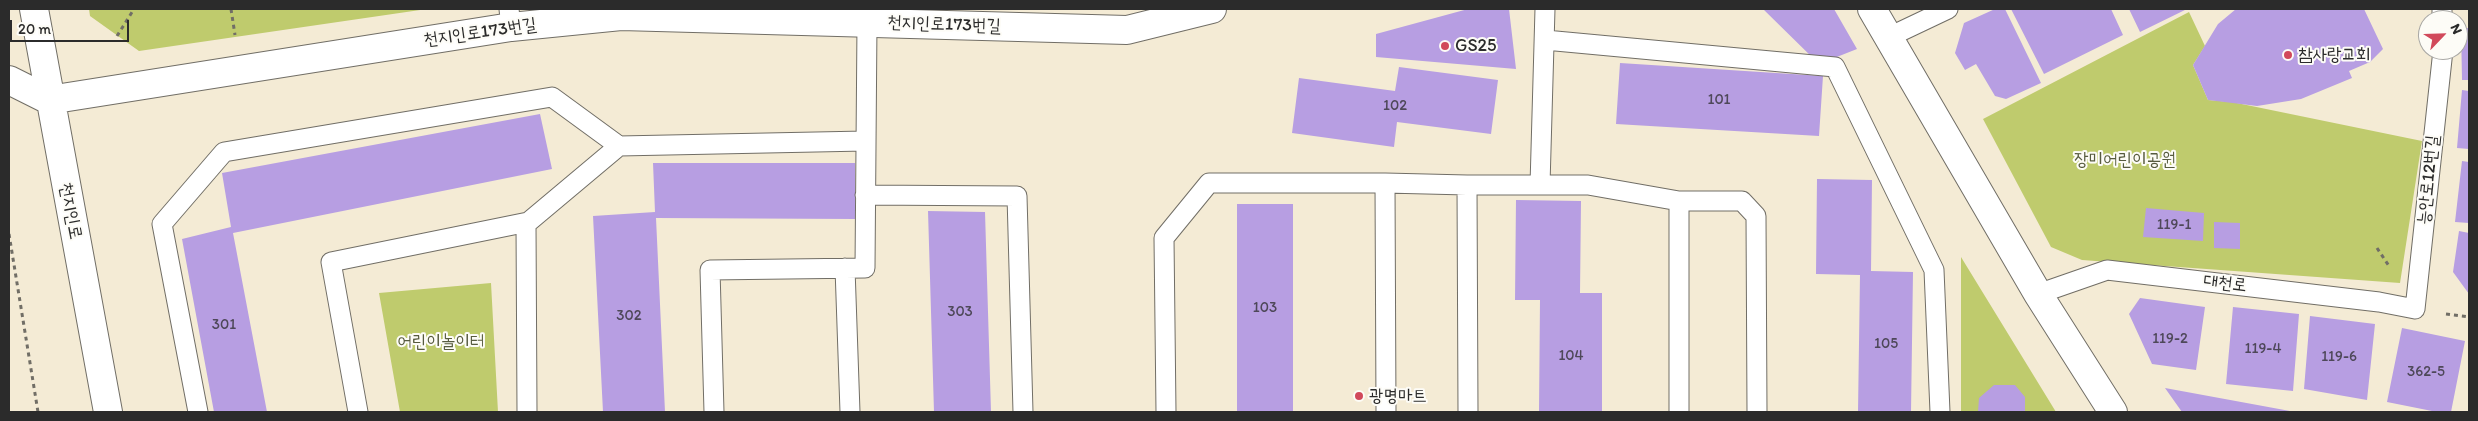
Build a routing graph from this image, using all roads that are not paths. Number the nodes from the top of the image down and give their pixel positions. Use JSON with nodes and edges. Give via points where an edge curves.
{"nodes":[{"id":1,"x":34,"y":9,"type":"edge"},
{"id":2,"x":1212,"y":9,"type":"edge"},
{"id":3,"x":1545,"y":9,"type":"edge"},
{"id":4,"x":1872,"y":9,"type":"edge"},
{"id":5,"x":1948,"y":9,"type":"edge"},
{"id":6,"x":510,"y":18,"type":"edge"},
{"id":7,"x":867,"y":23,"type":"junction"},
{"id":8,"x":1889,"y":38,"type":"junction"},
{"id":9,"x":1545,"y":40,"type":"junction"},
{"id":10,"x":2441,"y":60,"type":"edge"},
{"id":11,"x":9,"y":80,"type":"edge"},
{"id":12,"x":49,"y":100,"type":"junction"},
{"id":13,"x":865,"y":141,"type":"junction"},
{"id":14,"x":619,"y":146,"type":"junction"},
{"id":15,"x":1385,"y":183,"type":"junction"},
{"id":16,"x":1540,"y":185,"type":"junction"},
{"id":17,"x":1467,"y":186,"type":"junction"},
{"id":18,"x":865,"y":195,"type":"junction"},
{"id":19,"x":1679,"y":201,"type":"junction"},
{"id":20,"x":528,"y":222,"type":"junction"},
{"id":21,"x":845,"y":268,"type":"junction"},
{"id":22,"x":2038,"y":294,"type":"junction"},
{"id":23,"x":2415,"y":309,"type":"joint"},
{"id":24,"x":108,"y":412,"type":"edge"},
{"id":25,"x":198,"y":412,"type":"edge"},
{"id":26,"x":358,"y":412,"type":"edge"},
{"id":27,"x":527,"y":412,"type":"edge"},
{"id":28,"x":714,"y":412,"type":"edge"},
{"id":29,"x":850,"y":412,"type":"edge"},
{"id":30,"x":1023,"y":412,"type":"edge"},
{"id":31,"x":1166,"y":412,"type":"edge"},
{"id":32,"x":1386,"y":412,"type":"edge"},
{"id":33,"x":1468,"y":412,"type":"edge"},
{"id":34,"x":1679,"y":412,"type":"edge"},
{"id":35,"x":1757,"y":412,"type":"edge"},
{"id":36,"x":1940,"y":412,"type":"edge"},
{"id":37,"x":2113,"y":412,"type":"edge"}],
"edges":[{"from":1,"to":12,"type":"street","name":"천지인로"},
{"from":2,"to":7,"type":"street","name":"천지인로173번길","via":[[1127,30]]},
{"from":3,"to":9,"type":"lane"},
{"from":4,"to":8,"type":"street"},
{"from":5,"to":8,"type":"lane"},
{"from":6,"to":7,"type":"street","name":"천지인로173번길","via":[[621,16]]},
{"from":6,"to":12,"type":"street","name":"천지인로173번길"},
{"from":7,"to":13,"type":"lane"},
{"from":8,"to":22,"type":"street"},
{"from":9,"to":16,"type":"lane"},
{"from":9,"to":36,"type":"lane","via":[[1835,67],[1934,270]]},
{"from":10,"to":23,"type":"lane","name":"능안로12번길"},
{"from":11,"to":12,"type":"street"},
{"from":12,"to":24,"type":"street","name":"천지인로"},
{"from":13,"to":14,"type":"lane"},
{"from":13,"to":18,"type":"lane"},
{"from":14,"to":20,"type":"lane"},
{"from":14,"to":25,"type":"lane","via":[[552,98],[224,152],[162,224]]},
{"from":15,"to":17,"type":"lane"},
{"from":15,"to":31,"type":"lane","via":[[1209,183],[1164,238]]},
{"from":15,"to":32,"type":"lane"},
{"from":16,"to":17,"type":"lane"},
{"from":16,"to":19,"type":"lane","via":[[1588,185]]},
{"from":17,"to":33,"type":"lane"},
{"from":18,"to":21,"type":"lane","via":[[865,268]]},
{"from":18,"to":30,"type":"lane","via":[[1017,196]]},
{"from":19,"to":34,"type":"lane"},
{"from":19,"to":35,"type":"lane","via":[[1742,201],[1756,216]]},
{"from":20,"to":26,"type":"lane","via":[[332,262]]},
{"from":20,"to":27,"type":"lane"},
{"from":21,"to":28,"type":"lane","via":[[710,270]]},
{"from":21,"to":29,"type":"lane"},
{"from":22,"to":23,"type":"lane","name":"대천로","via":[[2108,270]]},
{"from":22,"to":37,"type":"street"}]}
